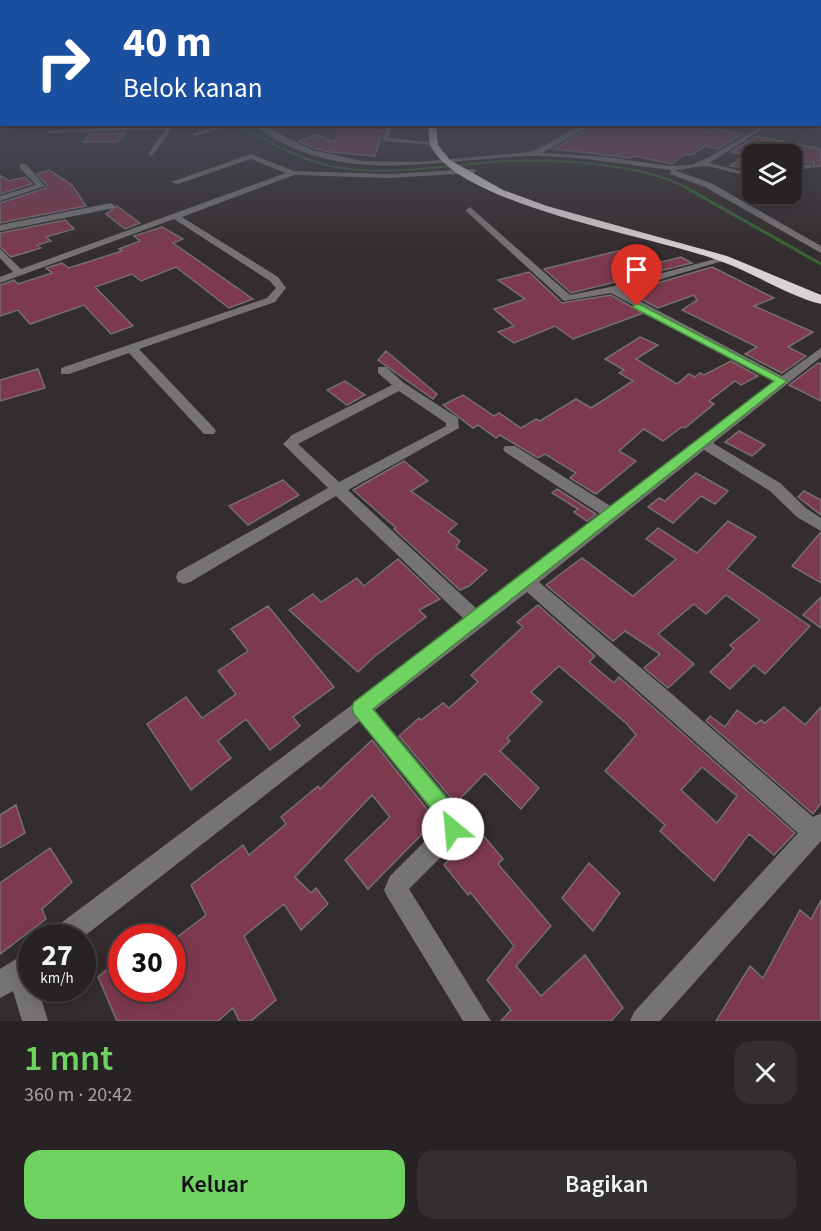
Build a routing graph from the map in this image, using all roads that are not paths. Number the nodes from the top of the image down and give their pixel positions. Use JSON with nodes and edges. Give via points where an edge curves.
{"nodes":[{"id":1,"x":246,"y":158,"type":"edge"},
{"id":2,"x":255,"y":158,"type":"edge"},
{"id":3,"x":331,"y":158,"type":"edge"},
{"id":4,"x":450,"y":158,"type":"edge"},
{"id":5,"x":454,"y":158,"type":"edge"},
{"id":6,"x":511,"y":158,"type":"edge"},
{"id":7,"x":586,"y":158,"type":"edge"},
{"id":8,"x":713,"y":158,"type":"edge"},
{"id":9,"x":703,"y":164,"type":"junction"},
{"id":10,"x":22,"y":166,"type":"dead end"},
{"id":11,"x":808,"y":166,"type":"dead end"},
{"id":12,"x":460,"y":167,"type":"junction"},
{"id":13,"x":656,"y":167,"type":"junction"},
{"id":14,"x":802,"y":167,"type":"edge"},
{"id":15,"x":293,"y":173,"type":"junction"},
{"id":16,"x":742,"y":173,"type":"edge"},
{"id":17,"x":175,"y":182,"type":"dead end"},
{"id":18,"x":0,"y":199,"type":"edge"},
{"id":19,"x":111,"y":206,"type":"dead end"},
{"id":20,"x":470,"y":210,"type":"dead end"},
{"id":21,"x":175,"y":216,"type":"junction"},
{"id":22,"x":0,"y":228,"type":"edge"},
{"id":23,"x":821,"y":250,"type":"edge"},
{"id":24,"x":0,"y":252,"type":"edge"},
{"id":25,"x":723,"y":258,"type":"junction"},
{"id":26,"x":765,"y":271,"type":"junction"},
{"id":27,"x":19,"y":273,"type":"junction"},
{"id":28,"x":0,"y":280,"type":"edge"},
{"id":29,"x":612,"y":290,"type":"junction"},
{"id":30,"x":821,"y":292,"type":"edge"},
{"id":31,"x":821,"y":300,"type":"edge"},
{"id":32,"x":131,"y":348,"type":"junction"},
{"id":33,"x":821,"y":351,"type":"edge"},
{"id":34,"x":382,"y":370,"type":"dead end"},
{"id":35,"x":65,"y":371,"type":"dead end"},
{"id":36,"x":782,"y":381,"type":"junction"},
{"id":37,"x":400,"y":386,"type":"junction"},
{"id":38,"x":209,"y":431,"type":"dead end"},
{"id":39,"x":702,"y":442,"type":"junction"},
{"id":40,"x":510,"y":449,"type":"dead end"},
{"id":41,"x":337,"y":489,"type":"junction"},
{"id":42,"x":612,"y":514,"type":"junction"},
{"id":43,"x":821,"y":525,"type":"edge"},
{"id":44,"x":184,"y":577,"type":"dead end"},
{"id":45,"x":526,"y":582,"type":"junction"},
{"id":46,"x":476,"y":619,"type":"junction"},
{"id":47,"x":361,"y":708,"type":"junction"},
{"id":48,"x":818,"y":829,"type":"edge"},
{"id":49,"x":80,"y":924,"type":"edge"},
{"id":50,"x":18,"y":971,"type":"edge"},
{"id":51,"x":0,"y":985,"type":"edge"},
{"id":52,"x":31,"y":1002,"type":"edge"},
{"id":53,"x":34,"y":1021,"type":"edge"},
{"id":54,"x":478,"y":1021,"type":"edge"},
{"id":55,"x":643,"y":1021,"type":"edge"}],
"edges":[{"from":1,"to":17,"type":"street"},
{"from":2,"to":15,"type":"street"},
{"from":3,"to":12,"type":"street","via":[[345,162]]},
{"from":4,"to":12,"type":"highway"},
{"from":5,"to":12,"type":"highway"},
{"from":6,"to":12,"type":"street"},
{"from":7,"to":13,"type":"street"},
{"from":8,"to":9,"type":"street"},
{"from":9,"to":13,"type":"street"},
{"from":9,"to":16,"type":"street"},
{"from":10,"to":18,"type":"street","via":[[41,186]]},
{"from":11,"to":14,"type":"street"},
{"from":12,"to":15,"type":"street","via":[[389,176]]},
{"from":12,"to":25,"type":"highway","via":[[500,192],[543,208]]},
{"from":12,"to":26,"type":"highway","via":[[550,203],[700,245]]},
{"from":13,"to":23,"type":"street","via":[[708,185]]},
{"from":15,"to":21,"type":"street"},
{"from":19,"to":22,"type":"street"},
{"from":20,"to":29,"type":"street","via":[[565,298]]},
{"from":21,"to":27,"type":"street"},
{"from":21,"to":32,"type":"street","via":[[274,279],[281,288],[271,300]]},
{"from":24,"to":27,"type":"street"},
{"from":25,"to":26,"type":"highway"},
{"from":25,"to":29,"type":"street"},
{"from":26,"to":30,"type":"highway"},
{"from":26,"to":31,"type":"highway"},
{"from":27,"to":28,"type":"street"},
{"from":29,"to":36,"type":"street"},
{"from":32,"to":35,"type":"street"},
{"from":32,"to":38,"type":"street"},
{"from":33,"to":36,"type":"street"},
{"from":34,"to":37,"type":"street"},
{"from":36,"to":39,"type":"street"},
{"from":37,"to":41,"type":"street","via":[[290,442]]},
{"from":37,"to":41,"type":"street","via":[[454,425]]},
{"from":39,"to":42,"type":"street"},
{"from":39,"to":43,"type":"street","via":[[776,487],[802,513]]},
{"from":40,"to":42,"type":"street"},
{"from":41,"to":44,"type":"street"},
{"from":41,"to":46,"type":"street"},
{"from":42,"to":45,"type":"street"},
{"from":45,"to":46,"type":"street"},
{"from":45,"to":48,"type":"street"},
{"from":46,"to":47,"type":"street"},
{"from":47,"to":49,"type":"street"},
{"from":47,"to":54,"type":"street","via":[[452,820],[453,829],[396,890]]},
{"from":48,"to":55,"type":"street"},
{"from":50,"to":51,"type":"street"},
{"from":52,"to":53,"type":"street"}]}
